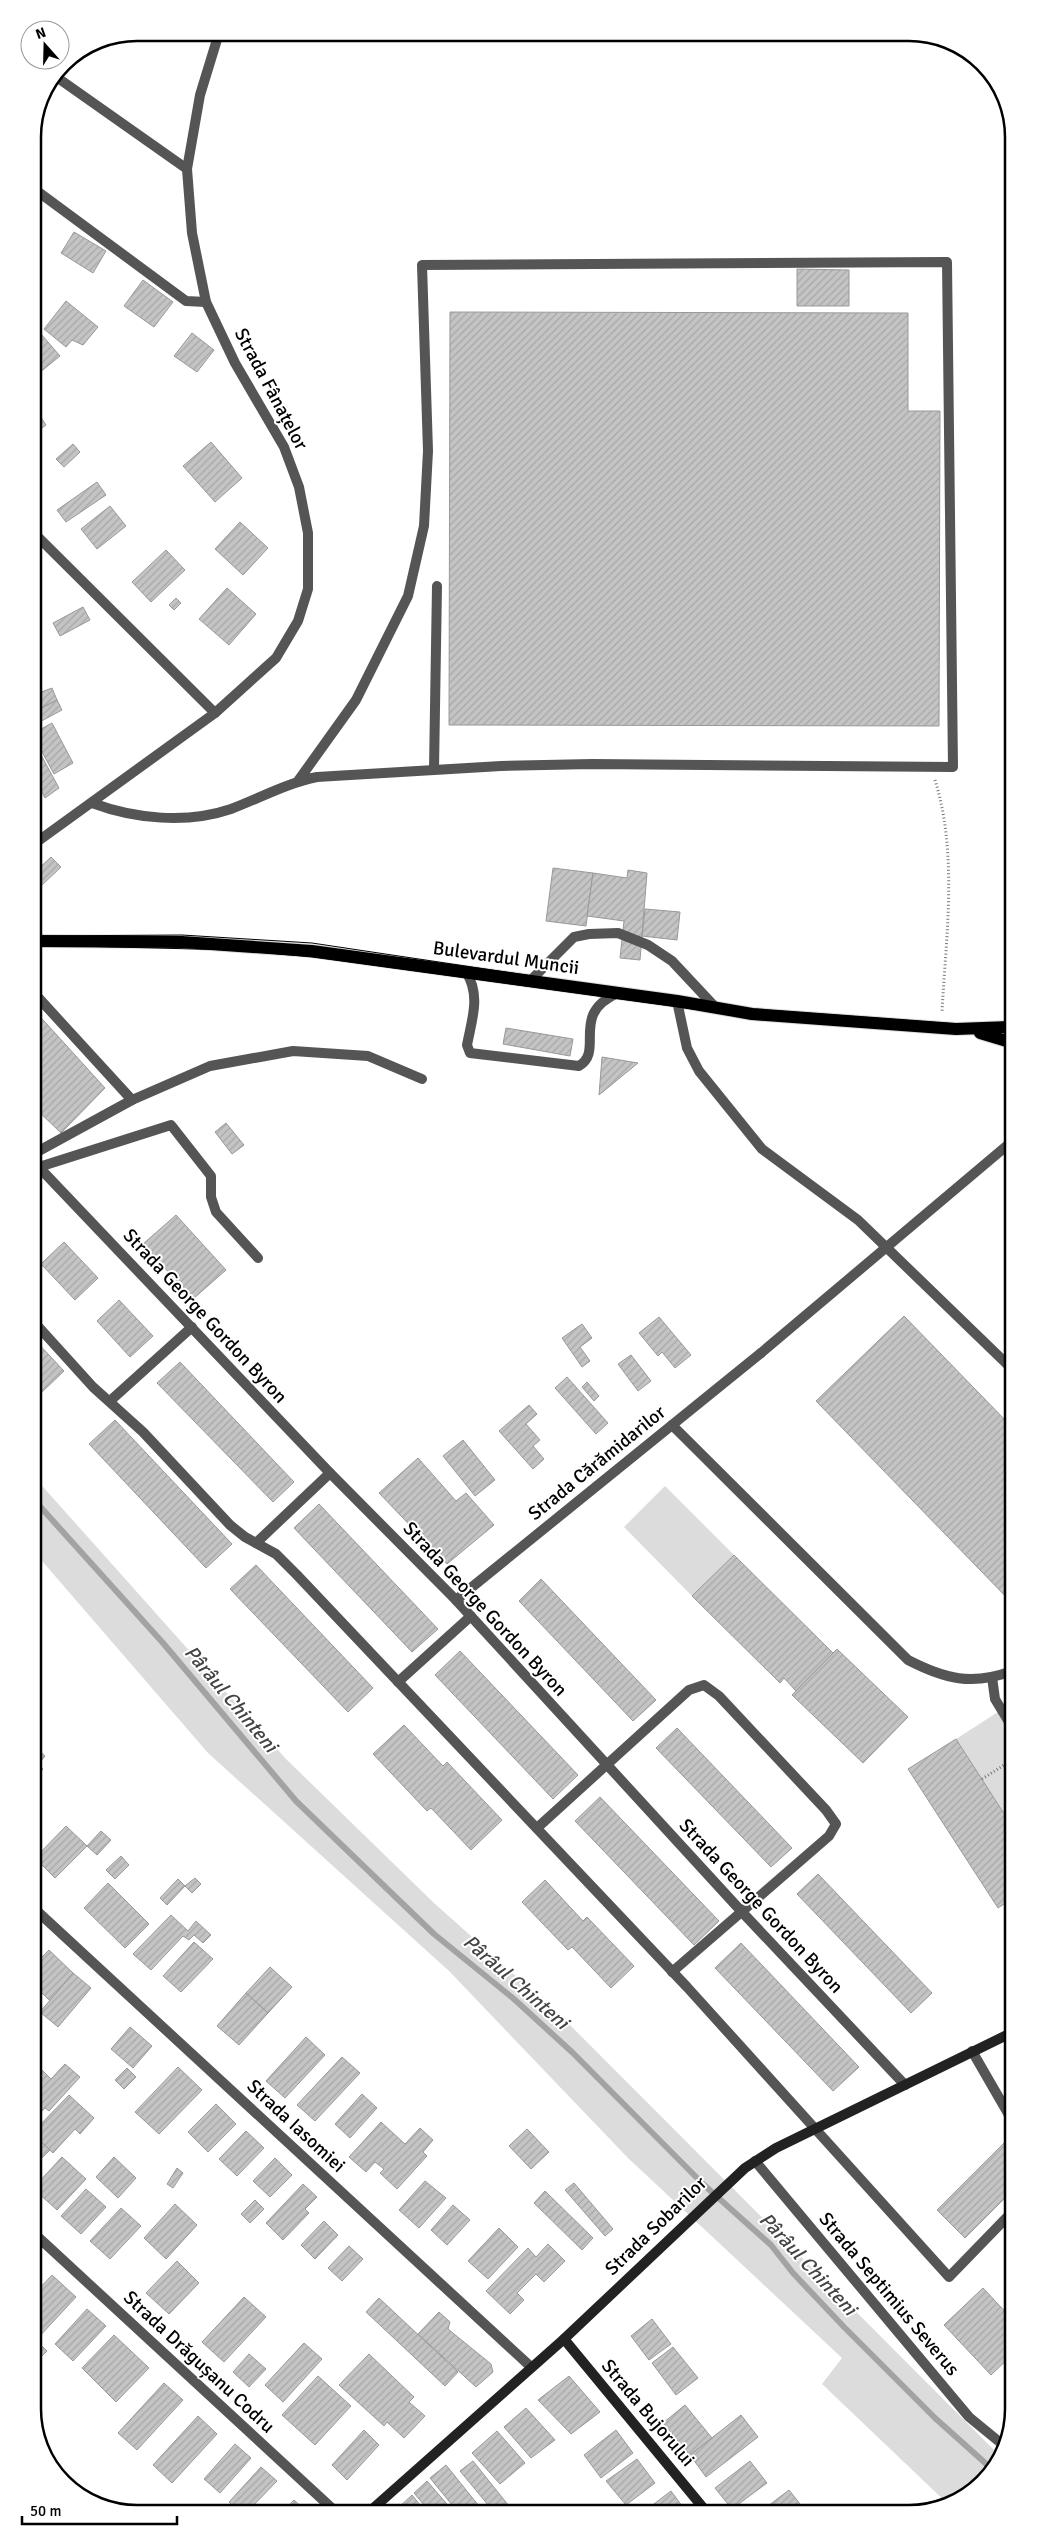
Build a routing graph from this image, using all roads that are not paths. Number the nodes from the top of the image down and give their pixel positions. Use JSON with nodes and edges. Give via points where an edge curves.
{"nodes":[{"id":1,"x":216,"y":41,"type":"edge"},
{"id":2,"x":60,"y":80,"type":"edge"},
{"id":3,"x":187,"y":169,"type":"junction"},
{"id":4,"x":41,"y":194,"type":"edge"},
{"id":5,"x":206,"y":302,"type":"junction"},
{"id":6,"x":41,"y":540,"type":"edge"},
{"id":7,"x":437,"y":586,"type":"dead end"},
{"id":8,"x":215,"y":713,"type":"junction"},
{"id":9,"x":434,"y":770,"type":"junction"},
{"id":10,"x":298,"y":781,"type":"junction"},
{"id":11,"x":92,"y":803,"type":"junction"},
{"id":12,"x":41,"y":839,"type":"edge"},
{"id":13,"x":41,"y":941,"type":"edge"},
{"id":14,"x":466,"y":972,"type":"junction"},
{"id":15,"x":530,"y":981,"type":"junction"},
{"id":16,"x":618,"y":993,"type":"junction"},
{"id":17,"x":41,"y":1001,"type":"edge"},
{"id":18,"x":678,"y":1001,"type":"junction"},
{"id":19,"x":716,"y":1008,"type":"junction"},
{"id":20,"x":1005,"y":1027,"type":"edge"},
{"id":21,"x":971,"y":1030,"type":"junction"},
{"id":22,"x":1005,"y":1040,"type":"edge"},
{"id":23,"x":422,"y":1079,"type":"dead end"},
{"id":24,"x":132,"y":1100,"type":"junction"},
{"id":25,"x":1005,"y":1147,"type":"edge"},
{"id":26,"x":41,"y":1150,"type":"edge"},
{"id":27,"x":41,"y":1164,"type":"edge"},
{"id":28,"x":41,"y":1169,"type":"edge"},
{"id":29,"x":888,"y":1246,"type":"junction"},
{"id":30,"x":258,"y":1258,"type":"dead end"},
{"id":31,"x":192,"y":1327,"type":"junction"},
{"id":32,"x":41,"y":1330,"type":"edge"},
{"id":33,"x":1005,"y":1362,"type":"edge"},
{"id":34,"x":110,"y":1401,"type":"junction"},
{"id":35,"x":672,"y":1425,"type":"junction"},
{"id":36,"x":330,"y":1473,"type":"junction"},
{"id":37,"x":256,"y":1543,"type":"junction"},
{"id":38,"x":456,"y":1600,"type":"junction"},
{"id":39,"x":471,"y":1616,"type":"junction"},
{"id":40,"x":1005,"y":1673,"type":"edge"},
{"id":41,"x":992,"y":1677,"type":"junction"},
{"id":42,"x":398,"y":1682,"type":"junction"},
{"id":43,"x":1005,"y":1715,"type":"edge"},
{"id":44,"x":605,"y":1763,"type":"junction"},
{"id":45,"x":537,"y":1828,"type":"junction"},
{"id":46,"x":742,"y":1912,"type":"junction"},
{"id":47,"x":41,"y":1915,"type":"edge"},
{"id":48,"x":672,"y":1972,"type":"junction"},
{"id":49,"x":1005,"y":2036,"type":"edge"},
{"id":50,"x":972,"y":2051,"type":"junction"},
{"id":51,"x":905,"y":2084,"type":"junction"},
{"id":52,"x":1005,"y":2108,"type":"edge"},
{"id":53,"x":814,"y":2129,"type":"junction"},
{"id":54,"x":755,"y":2161,"type":"junction"},
{"id":55,"x":1005,"y":2219,"type":"edge"},
{"id":56,"x":41,"y":2240,"type":"edge"},
{"id":57,"x":564,"y":2339,"type":"junction"},
{"id":58,"x":531,"y":2367,"type":"junction"},
{"id":59,"x":999,"y":2441,"type":"edge"},
{"id":60,"x":328,"y":2505,"type":"edge"},
{"id":61,"x":377,"y":2505,"type":"edge"},
{"id":62,"x":701,"y":2505,"type":"edge"}],
"edges":[{"from":1,"to":3,"type":"street","name":"Strada Fânațelor","via":[[200,95]]},
{"from":2,"to":3,"type":"street"},
{"from":3,"to":5,"type":"street","name":"Strada Fânațelor","via":[[192,233]]},
{"from":4,"to":5,"type":"street","via":[[186,301]]},
{"from":5,"to":8,"type":"street","name":"Strada Fânațelor","via":[[235,363],[284,447],[299,487],[308,533],[308,589],[298,621],[276,658]]},
{"from":6,"to":8,"type":"street"},
{"from":7,"to":9,"type":"street"},
{"from":8,"to":11,"type":"street","name":"Strada Fânațelor"},
{"from":9,"to":10,"type":"street"},
{"from":9,"to":10,"type":"street","via":[[592,764],[953,767],[947,262],[422,265],[428,451],[424,526],[408,596],[356,700]]},
{"from":10,"to":11,"type":"street","via":[[216,814],[188,817],[137,816]]},
{"from":11,"to":12,"type":"street","name":"Strada Fânațelor"},
{"from":13,"to":14,"type":"main road","name":"Bulevardul Muncii","via":[[235,945],[312,951]]},
{"from":14,"to":15,"type":"main road","name":"Bulevardul Muncii"},
{"from":14,"to":16,"type":"street","via":[[476,996],[467,1045],[470,1053],[579,1066],[588,1056],[595,1008]]},
{"from":15,"to":16,"type":"main road","name":"Bulevardul Muncii"},
{"from":15,"to":19,"type":"street","via":[[574,937],[618,933],[648,945],[672,961]]},
{"from":16,"to":18,"type":"main road","name":"Bulevardul Muncii"},
{"from":17,"to":24,"type":"street"},
{"from":18,"to":19,"type":"main road","name":"Bulevardul Muncii"},
{"from":18,"to":29,"type":"street","via":[[687,1048],[699,1071],[762,1150]]},
{"from":19,"to":21,"type":"main road","name":"Bulevardul Muncii","via":[[752,1014]]},
{"from":20,"to":21,"type":"main road","name":"Bulevardul Muncii"},
{"from":21,"to":22,"type":"main road","name":"Bulevardul Muncii"},
{"from":23,"to":24,"type":"street","via":[[368,1056],[293,1051],[210,1066]]},
{"from":24,"to":26,"type":"street"},
{"from":25,"to":29,"type":"street","name":"Strada Cărămidarilor"},
{"from":27,"to":30,"type":"street","via":[[171,1125],[211,1176],[211,1197],[216,1212]]},
{"from":28,"to":31,"type":"street","name":"Strada George Gordon Byron"},
{"from":29,"to":33,"type":"street"},
{"from":29,"to":35,"type":"street","name":"Strada Cărămidarilor"},
{"from":31,"to":34,"type":"street"},
{"from":31,"to":36,"type":"street","name":"Strada George Gordon Byron"},
{"from":32,"to":34,"type":"street"},
{"from":34,"to":37,"type":"street","via":[[230,1525]]},
{"from":35,"to":38,"type":"street","name":"Strada Cărămidarilor"},
{"from":35,"to":41,"type":"street","via":[[908,1660],[935,1674],[957,1679]]},
{"from":36,"to":37,"type":"street"},
{"from":36,"to":38,"type":"street","name":"Strada George Gordon Byron"},
{"from":37,"to":42,"type":"street","via":[[283,1561]]},
{"from":38,"to":39,"type":"street","name":"Strada George Gordon Byron"},
{"from":39,"to":42,"type":"street"},
{"from":39,"to":44,"type":"street","name":"Strada George Gordon Byron"},
{"from":40,"to":41,"type":"street"},
{"from":41,"to":43,"type":"street","via":[[995,1699]]},
{"from":42,"to":45,"type":"street"},
{"from":44,"to":45,"type":"street"},
{"from":44,"to":46,"type":"street","name":"Strada George Gordon Byron"},
{"from":44,"to":46,"type":"street","via":[[688,1690],[704,1685],[719,1696],[819,1803],[836,1824],[829,1836]]},
{"from":45,"to":48,"type":"street"},
{"from":46,"to":48,"type":"street"},
{"from":46,"to":51,"type":"street","name":"Strada George Gordon Byron"},
{"from":47,"to":58,"type":"street","name":"Strada Iasomiei"},
{"from":48,"to":53,"type":"street"},
{"from":49,"to":50,"type":"street","name":"Strada Sobarilor"},
{"from":50,"to":51,"type":"street","name":"Strada Sobarilor"},
{"from":50,"to":52,"type":"street"},
{"from":51,"to":53,"type":"street","name":"Strada Sobarilor"},
{"from":53,"to":54,"type":"street","name":"Strada Sobarilor"},
{"from":53,"to":55,"type":"street","via":[[949,2276]]},
{"from":54,"to":57,"type":"street","name":"Strada Sobarilor","via":[[695,2213]]},
{"from":54,"to":59,"type":"street","name":"Strada Septimius Severus","via":[[969,2416]]},
{"from":56,"to":60,"type":"street","name":"Strada Drăgușanu Codru"},
{"from":57,"to":58,"type":"street","name":"Strada Sobarilor"},
{"from":57,"to":62,"type":"street","name":"Strada Bujorului"},
{"from":58,"to":61,"type":"street","name":"Strada Sobarilor"}]}
